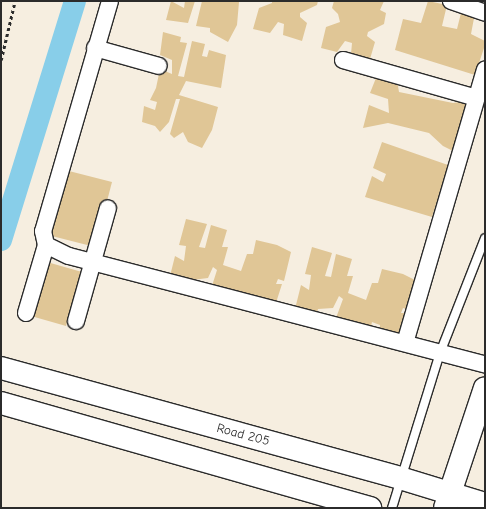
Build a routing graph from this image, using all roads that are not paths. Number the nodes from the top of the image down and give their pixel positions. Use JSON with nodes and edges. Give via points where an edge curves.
{"nodes":[{"id":1,"x":110,"y":1,"type":"edge"},
{"id":2,"x":451,"y":1,"type":"edge"},
{"id":3,"x":485,"y":13,"type":"edge"},
{"id":4,"x":95,"y":48,"type":"junction"},
{"id":5,"x":343,"y":60,"type":"dead end"},
{"id":6,"x":159,"y":66,"type":"dead end"},
{"id":7,"x":485,"y":69,"type":"edge"},
{"id":8,"x":476,"y":98,"type":"junction"},
{"id":9,"x":108,"y":208,"type":"dead end"},
{"id":10,"x":485,"y":238,"type":"edge"},
{"id":11,"x":46,"y":245,"type":"junction"},
{"id":12,"x":93,"y":262,"type":"junction"},
{"id":13,"x":26,"y":313,"type":"dead end"},
{"id":14,"x":76,"y":321,"type":"dead end"},
{"id":15,"x":405,"y":343,"type":"junction"},
{"id":16,"x":440,"y":353,"type":"junction"},
{"id":17,"x":485,"y":364,"type":"edge"},
{"id":18,"x":1,"y":368,"type":"edge"},
{"id":19,"x":485,"y":388,"type":"edge"},
{"id":20,"x":1,"y":403,"type":"edge"},
{"id":21,"x":400,"y":478,"type":"junction"},
{"id":22,"x":447,"y":500,"type":"edge"},
{"id":23,"x":485,"y":504,"type":"edge"},
{"id":24,"x":370,"y":508,"type":"edge"},
{"id":25,"x":392,"y":508,"type":"edge"}],
"edges":[{"from":1,"to":4,"type":"street"},
{"from":2,"to":3,"type":"street"},
{"from":4,"to":6,"type":"street"},
{"from":4,"to":11,"type":"street","via":[[43,231]]},
{"from":5,"to":8,"type":"street"},
{"from":7,"to":8,"type":"street"},
{"from":8,"to":15,"type":"street"},
{"from":9,"to":12,"type":"street"},
{"from":10,"to":16,"type":"lane"},
{"from":11,"to":12,"type":"street","via":[[52,250]]},
{"from":11,"to":13,"type":"street"},
{"from":12,"to":14,"type":"street"},
{"from":12,"to":15,"type":"street"},
{"from":15,"to":16,"type":"street"},
{"from":16,"to":17,"type":"street"},
{"from":16,"to":21,"type":"lane"},
{"from":18,"to":21,"type":"street","name":"Road 205"},
{"from":19,"to":22,"type":"street"},
{"from":20,"to":24,"type":"street"},
{"from":21,"to":22,"type":"street","name":"Road 205"},
{"from":21,"to":25,"type":"lane"},
{"from":22,"to":23,"type":"street","name":"Road 205"}]}
